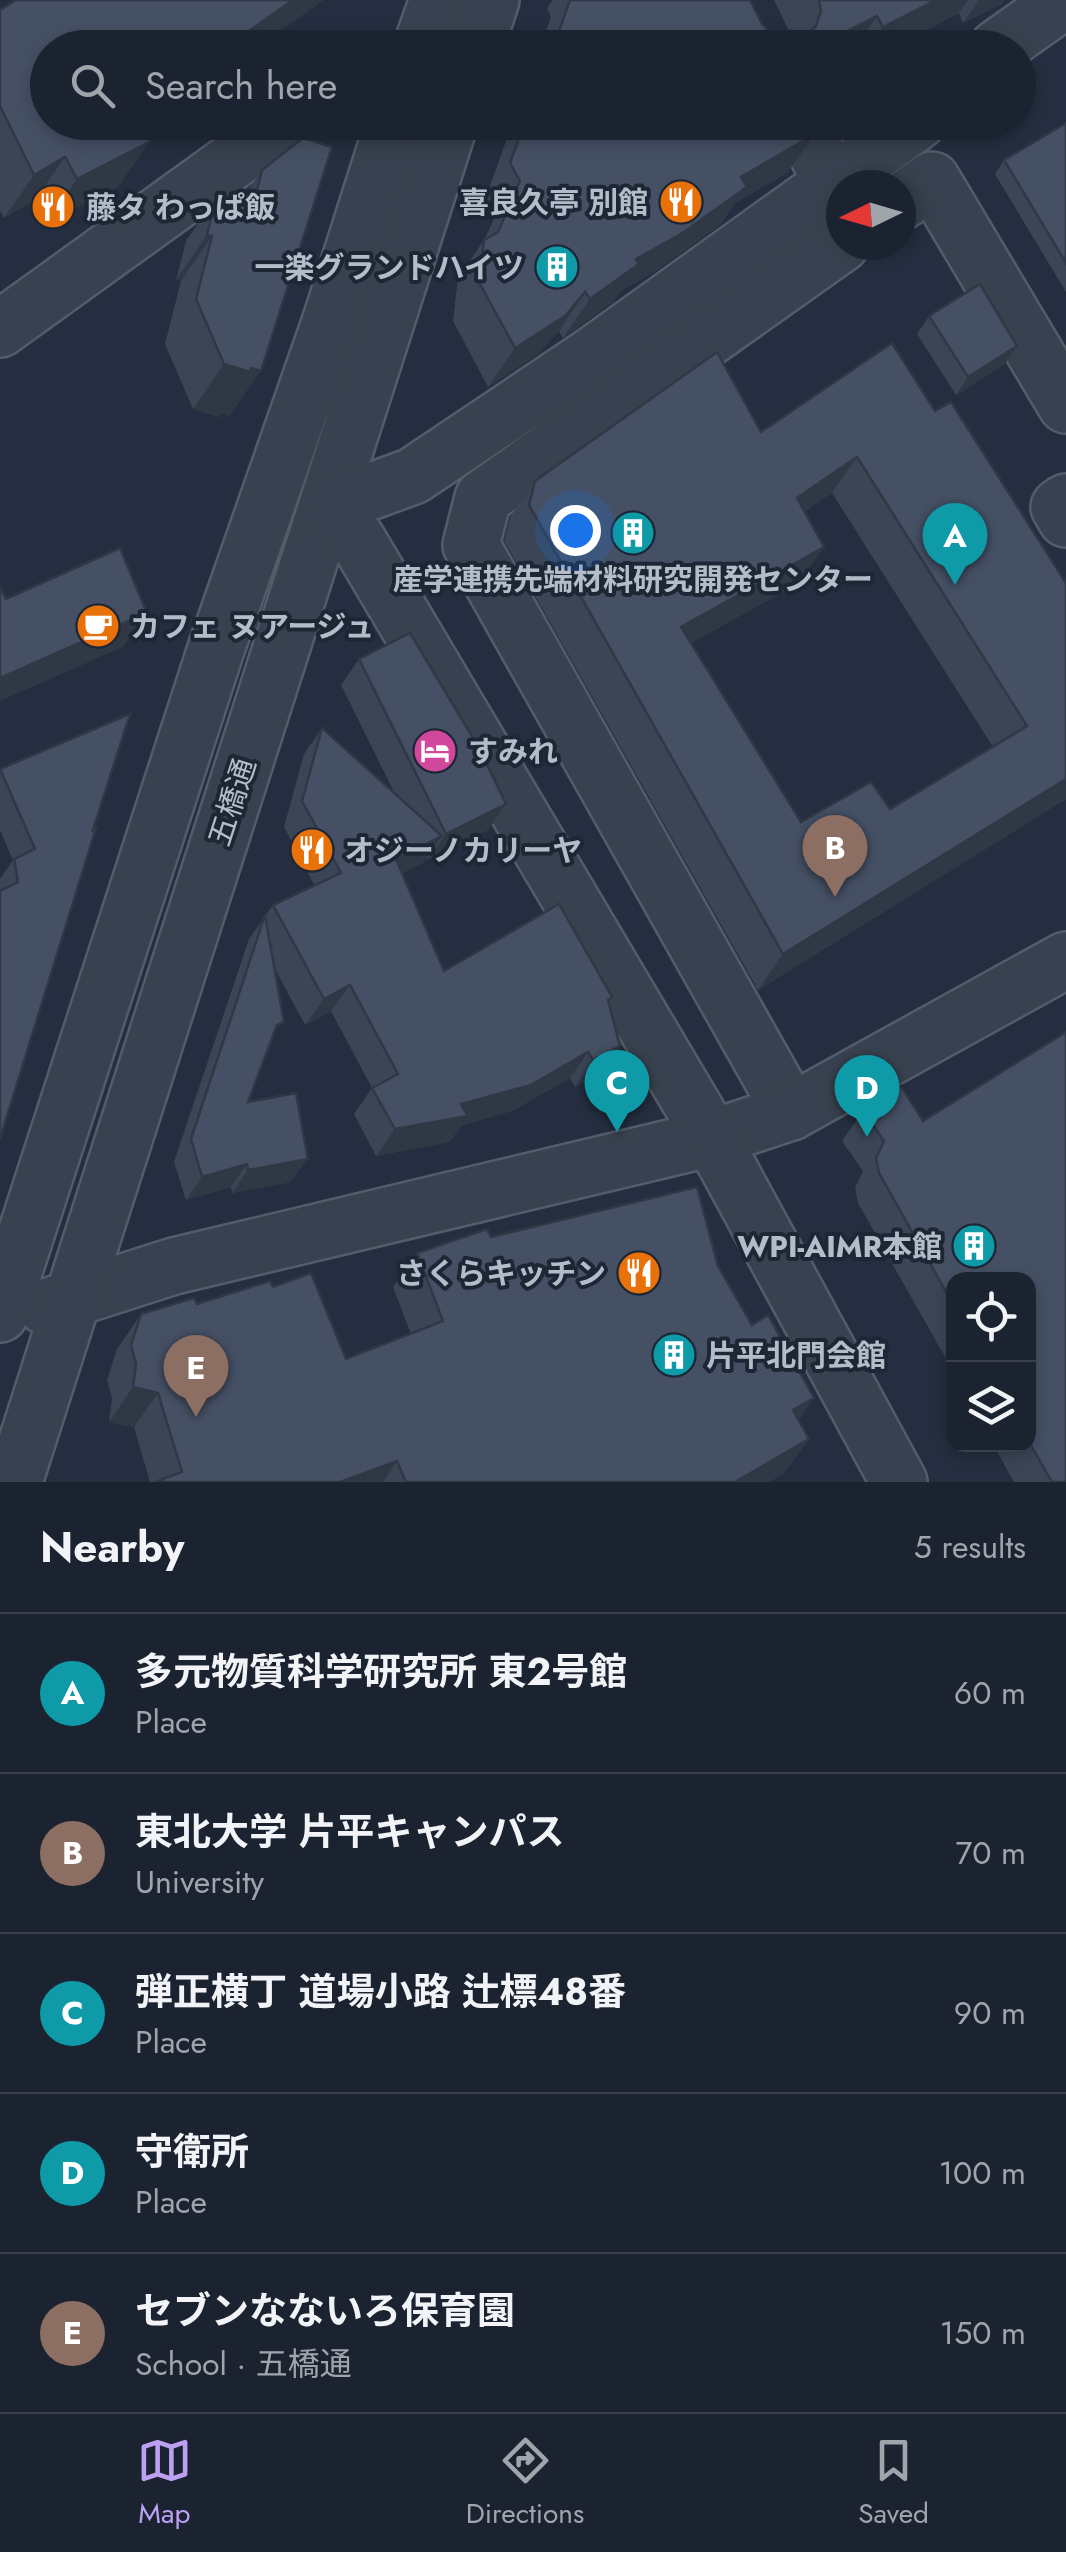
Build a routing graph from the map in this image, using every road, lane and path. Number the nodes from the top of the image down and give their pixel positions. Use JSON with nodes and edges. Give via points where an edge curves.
{"nodes":[{"id":1,"x":438,"y":0,"type":"edge"},
{"id":2,"x":492,"y":0,"type":"edge"},
{"id":3,"x":1064,"y":0,"type":"edge"},
{"id":4,"x":427,"y":30,"type":"edge"},
{"id":5,"x":481,"y":30,"type":"edge"},
{"id":6,"x":1022,"y":30,"type":"edge"},
{"id":7,"x":262,"y":140,"type":"edge"},
{"id":8,"x":388,"y":140,"type":"edge"},
{"id":9,"x":444,"y":140,"type":"edge"},
{"id":10,"x":810,"y":140,"type":"edge"},
{"id":11,"x":893,"y":140,"type":"edge"},
{"id":12,"x":854,"y":170,"type":"edge"},
{"id":13,"x":826,"y":172,"type":"edge"},
{"id":14,"x":826,"y":191,"type":"edge"},
{"id":15,"x":916,"y":191,"type":"edge"},
{"id":16,"x":826,"y":255,"type":"edge"},
{"id":17,"x":0,"y":329,"type":"edge"},
{"id":18,"x":1066,"y":405,"type":"edge"},
{"id":19,"x":330,"y":501,"type":"junction"},
{"id":20,"x":1066,"y":502,"type":"edge"},
{"id":21,"x":1066,"y":519,"type":"edge"},
{"id":22,"x":1066,"y":960,"type":"edge"},
{"id":23,"x":791,"y":1112,"type":"junction"},
{"id":24,"x":712,"y":1138,"type":"junction"},
{"id":25,"x":71,"y":1300,"type":"junction"},
{"id":26,"x":0,"y":1317,"type":"edge"},
{"id":27,"x":14,"y":1482,"type":"edge"},
{"id":28,"x":900,"y":1482,"type":"edge"}],
"edges":[{"from":1,"to":4,"type":"street"},
{"from":2,"to":5,"type":"street"},
{"from":3,"to":6,"type":"street"},
{"from":7,"to":17,"type":"street"},
{"from":8,"to":26,"type":"street","name":"五橋通"},
{"from":9,"to":19,"type":"street","name":"五橋通"},
{"from":10,"to":13,"type":"street"},
{"from":11,"to":12,"type":"street"},
{"from":14,"to":19,"type":"street","via":[[412,476]]},
{"from":15,"to":18,"type":"street","via":[[932,180]]},
{"from":16,"to":23,"type":"street","via":[[483,498],[471,544]]},
{"from":19,"to":24,"type":"street"},
{"from":19,"to":25,"type":"street","name":"五橋通"},
{"from":20,"to":21,"type":"street","via":[[1058,507]]},
{"from":22,"to":23,"type":"street"},
{"from":23,"to":24,"type":"street"},
{"from":24,"to":25,"type":"street","via":[[174,1266]]},
{"from":24,"to":28,"type":"street"},
{"from":25,"to":26,"type":"street"},
{"from":25,"to":27,"type":"street","name":"五橋通"}]}
